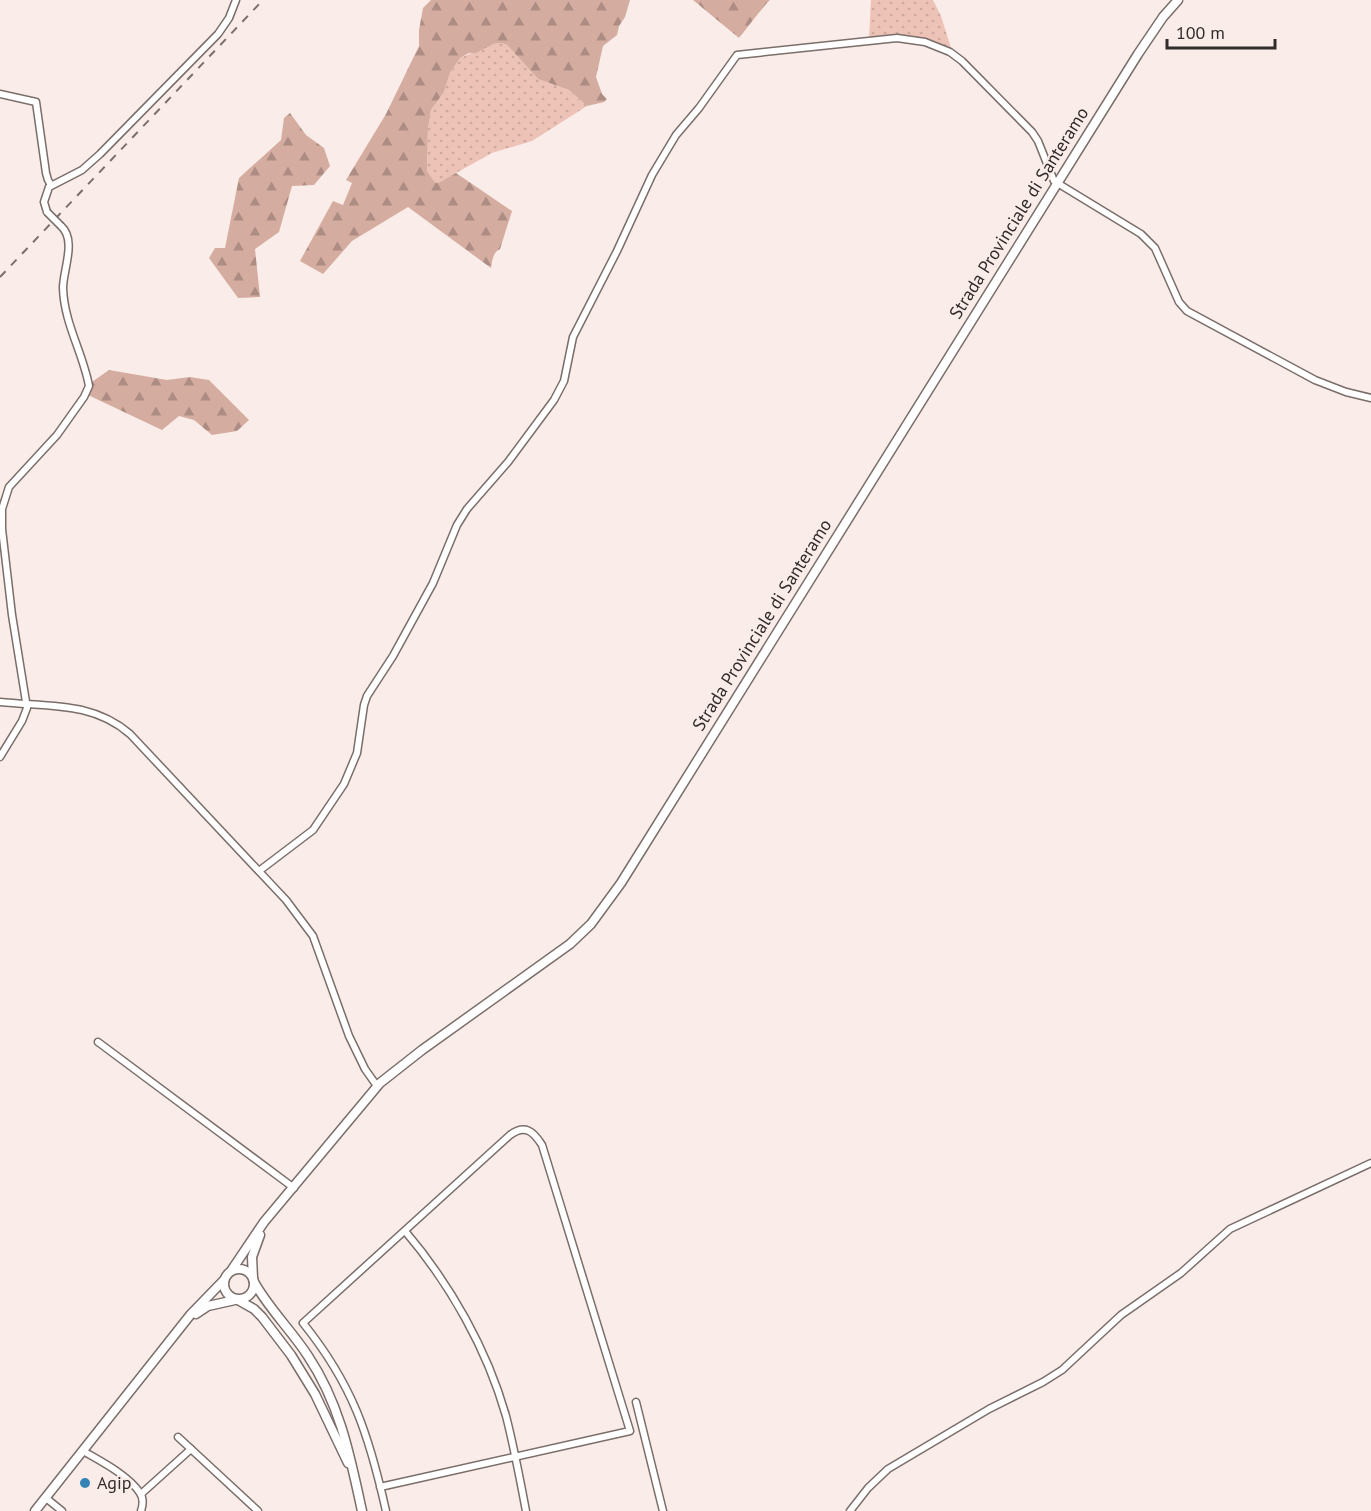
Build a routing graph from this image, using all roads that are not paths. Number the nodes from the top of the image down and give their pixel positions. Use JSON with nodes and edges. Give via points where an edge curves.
{"nodes":[{"id":1,"x":236,"y":0,"type":"edge"},
{"id":2,"x":1178,"y":0,"type":"edge"},
{"id":3,"x":0,"y":94,"type":"edge"},
{"id":4,"x":1057,"y":183,"type":"junction"},
{"id":5,"x":51,"y":184,"type":"junction"},
{"id":6,"x":1371,"y":398,"type":"edge"},
{"id":7,"x":0,"y":702,"type":"edge"},
{"id":8,"x":27,"y":705,"type":"junction"},
{"id":9,"x":0,"y":757,"type":"edge"},
{"id":10,"x":259,"y":872,"type":"junction"},
{"id":11,"x":98,"y":1042,"type":"dead end"},
{"id":12,"x":377,"y":1086,"type":"junction"},
{"id":13,"x":1371,"y":1163,"type":"edge"},
{"id":14,"x":292,"y":1190,"type":"junction"},
{"id":15,"x":405,"y":1231,"type":"junction"},
{"id":16,"x":231,"y":1271,"type":"junction"},
{"id":17,"x":224,"y":1280,"type":"junction"},
{"id":18,"x":254,"y":1280,"type":"junction"},
{"id":19,"x":237,"y":1300,"type":"junction"},
{"id":20,"x":169,"y":1344,"type":"junction"},
{"id":21,"x":636,"y":1402,"type":"dead end"},
{"id":22,"x":178,"y":1437,"type":"dead end"},
{"id":23,"x":191,"y":1449,"type":"junction"},
{"id":24,"x":83,"y":1451,"type":"junction"},
{"id":25,"x":515,"y":1456,"type":"junction"},
{"id":26,"x":354,"y":1473,"type":"junction"},
{"id":27,"x":380,"y":1487,"type":"junction"},
{"id":28,"x":141,"y":1494,"type":"junction"},
{"id":29,"x":46,"y":1498,"type":"junction"},
{"id":30,"x":35,"y":1511,"type":"edge"},
{"id":31,"x":63,"y":1511,"type":"edge"},
{"id":32,"x":141,"y":1511,"type":"edge"},
{"id":33,"x":258,"y":1511,"type":"edge"},
{"id":34,"x":362,"y":1511,"type":"edge"},
{"id":35,"x":386,"y":1511,"type":"edge"},
{"id":36,"x":526,"y":1511,"type":"edge"},
{"id":37,"x":663,"y":1511,"type":"edge"},
{"id":38,"x":850,"y":1511,"type":"edge"}],
"edges":[{"from":1,"to":5,"type":"street","via":[[218,34],[100,154],[82,170]]},
{"from":2,"to":4,"type":"main road","name":"Strada Provinciale di Santeramo","via":[[1148,39]]},
{"from":3,"to":5,"type":"street","via":[[36,102],[46,174]]},
{"from":4,"to":6,"type":"street","via":[[1150,242],[1187,311],[1315,380]]},
{"from":4,"to":10,"type":"street","via":[[1038,141],[1022,119],[955,55],[925,42],[891,38],[737,55],[676,135],[652,175],[573,337],[564,381],[554,400],[457,525],[433,583],[367,696],[357,753],[344,784],[313,830]]},
{"from":4,"to":12,"type":"main road","name":"Strada Provinciale di Santeramo","via":[[600,914],[570,944]]},
{"from":5,"to":8,"type":"street","bridge":true,"via":[[44,202],[47,212],[67,234],[63,284],[67,314],[89,386],[57,435],[9,487],[1,515]]},
{"from":7,"to":8,"type":"street"},
{"from":8,"to":9,"type":"street"},
{"from":8,"to":10,"type":"street","via":[[80,709],[116,723]]},
{"from":10,"to":12,"type":"street","via":[[313,936],[349,1036]]},
{"from":11,"to":14,"type":"street"},
{"from":12,"to":14,"type":"main road","name":"Strada Provinciale di Santeramo"},
{"from":13,"to":38,"type":"street","via":[[1230,1229],[1181,1273],[1121,1315],[1062,1370],[888,1469]]},
{"from":14,"to":16,"type":"main road","via":[[256,1232]]},
{"from":14,"to":18,"type":"main road","via":[[256,1242],[252,1257]]},
{"from":15,"to":25,"type":"street","via":[[470,1326],[498,1393]]},
{"from":15,"to":25,"type":"street","via":[[518,1129],[537,1137],[630,1431]]},
{"from":15,"to":27,"type":"street","via":[[303,1323],[339,1374],[357,1408]]},
{"from":16,"to":17,"type":"main road"},
{"from":16,"to":18,"type":"main road","via":[[241,1269]]},
{"from":17,"to":19,"type":"main road","via":[[224,1290]]},
{"from":17,"to":20,"type":"main road","via":[[197,1306]]},
{"from":18,"to":19,"type":"main road","via":[[250,1295]]},
{"from":18,"to":26,"type":"main road","via":[[326,1387],[344,1432]]},
{"from":19,"to":20,"type":"main road","via":[[200,1310]]},
{"from":19,"to":26,"type":"main road","via":[[262,1317],[291,1355]]},
{"from":20,"to":24,"type":"main road"},
{"from":21,"to":37,"type":"street"},
{"from":22,"to":23,"type":"street"},
{"from":23,"to":28,"type":"street"},
{"from":23,"to":33,"type":"street"},
{"from":24,"to":28,"type":"street","via":[[115,1470]]},
{"from":24,"to":29,"type":"main road"},
{"from":25,"to":27,"type":"street"},
{"from":25,"to":36,"type":"street"},
{"from":26,"to":34,"type":"main road"},
{"from":27,"to":35,"type":"street"},
{"from":28,"to":32,"type":"street"},
{"from":29,"to":30,"type":"main road"},
{"from":29,"to":31,"type":"street"}]}
